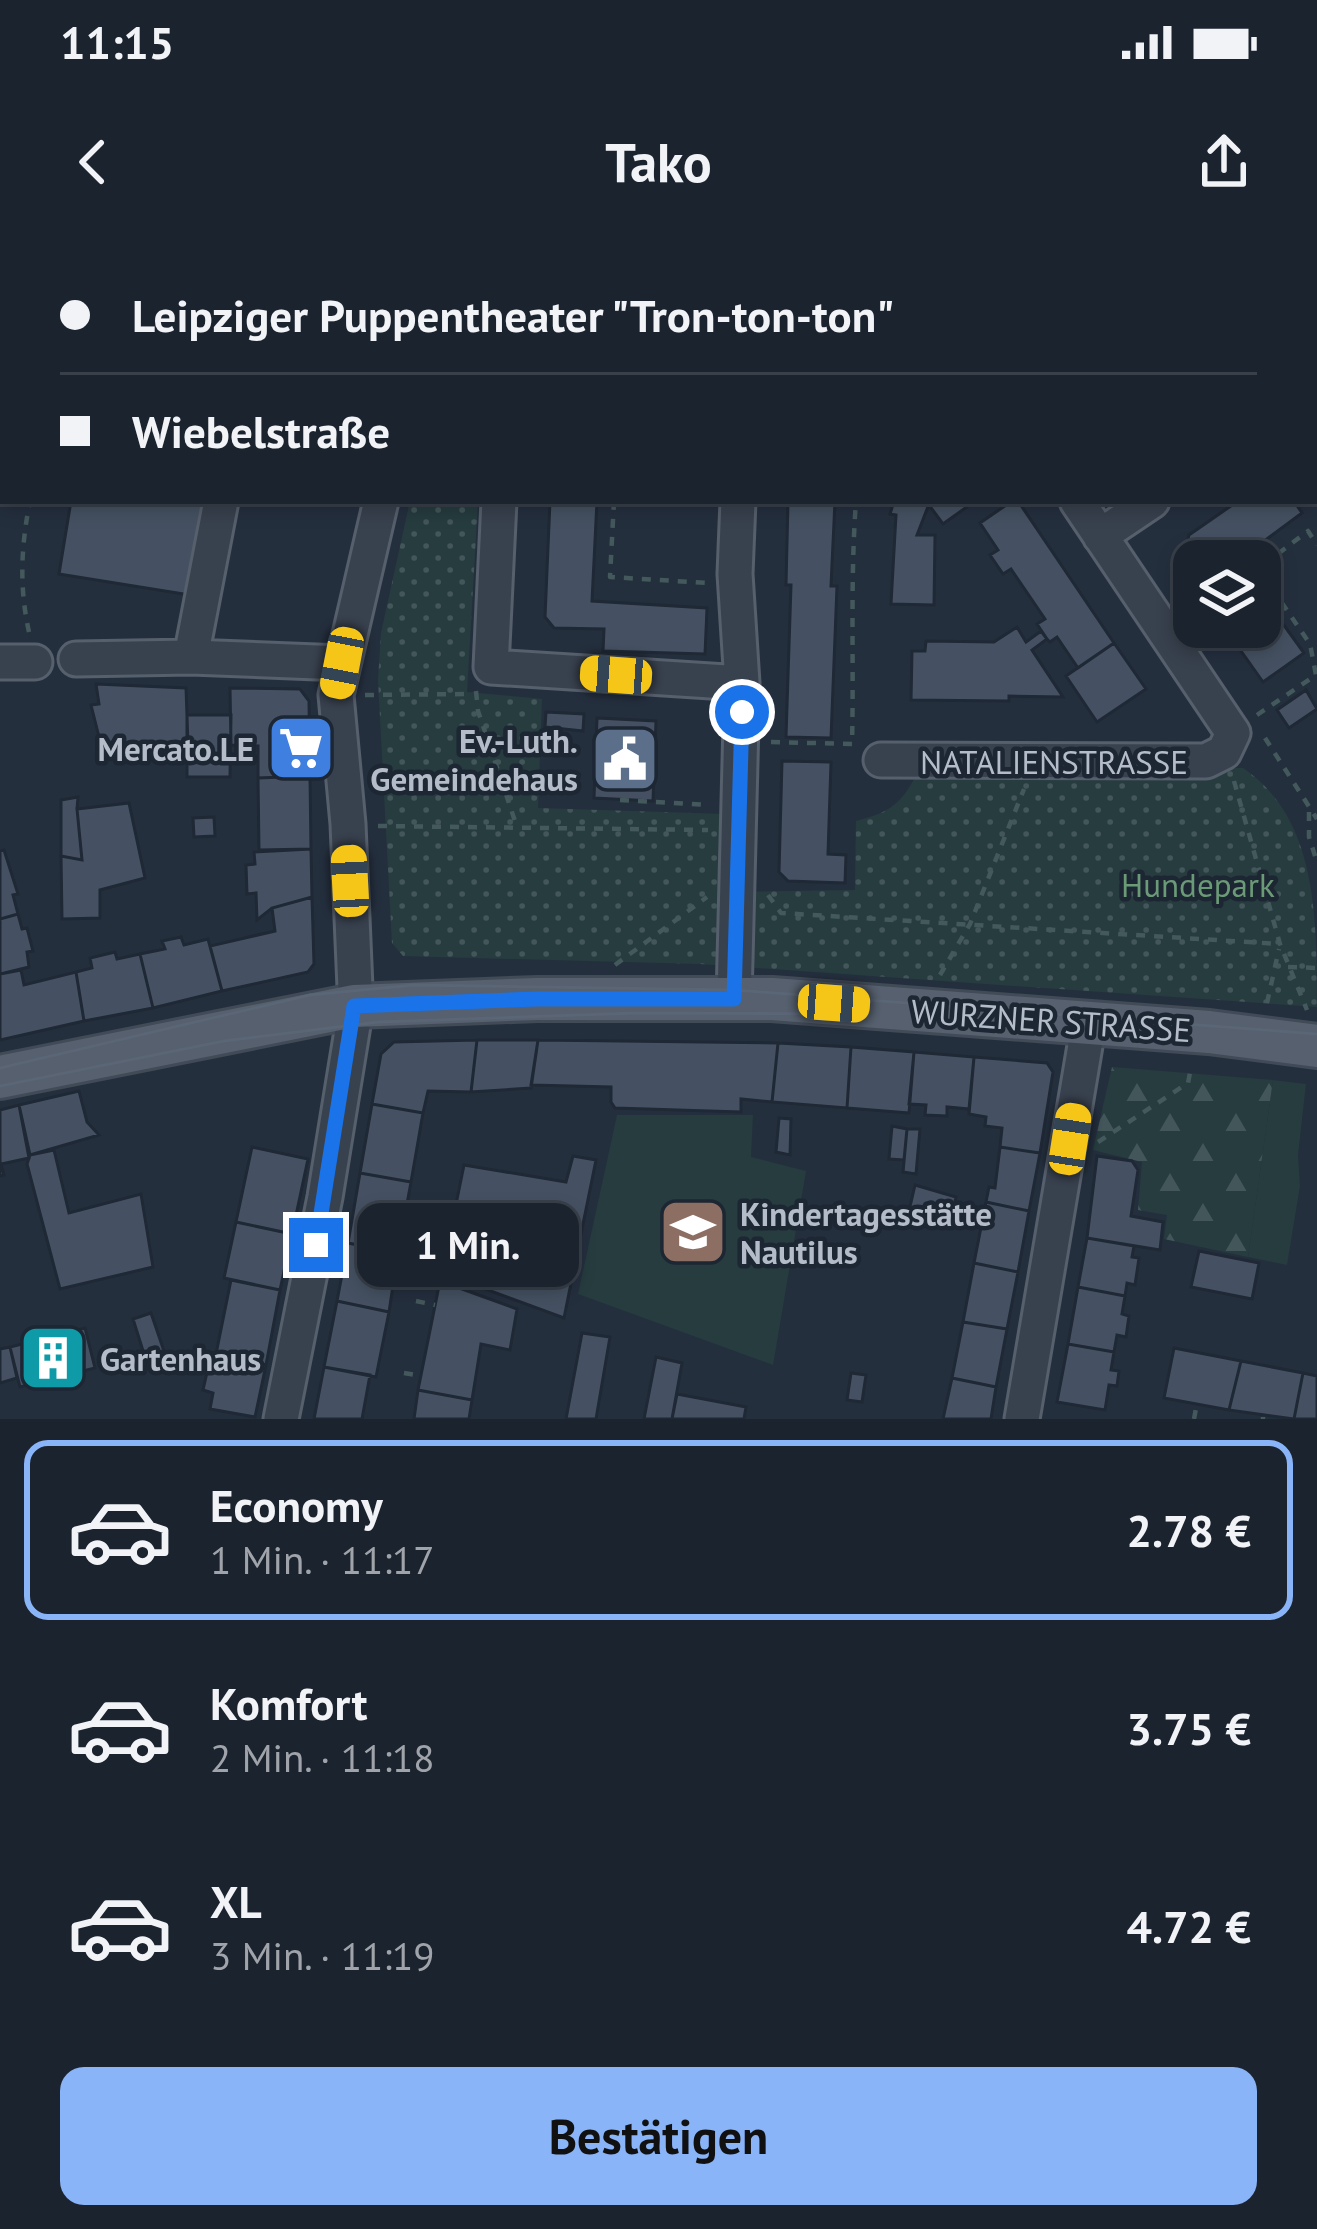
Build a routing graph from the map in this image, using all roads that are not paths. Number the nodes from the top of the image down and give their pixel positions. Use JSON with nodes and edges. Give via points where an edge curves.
{"nodes":[{"id":1,"x":220,"y":504,"type":"edge"},
{"id":2,"x":381,"y":504,"type":"edge"},
{"id":3,"x":499,"y":504,"type":"edge"},
{"id":4,"x":738,"y":504,"type":"edge"},
{"id":5,"x":1079,"y":504,"type":"edge"},
{"id":6,"x":1148,"y":504,"type":"edge"},
{"id":7,"x":1100,"y":536,"type":"junction"},
{"id":8,"x":191,"y":657,"type":"junction"},
{"id":9,"x":76,"y":659,"type":"dead end"},
{"id":10,"x":0,"y":662,"type":"edge"},
{"id":11,"x":35,"y":662,"type":"road end"},
{"id":12,"x":339,"y":679,"type":"junction"},
{"id":13,"x":742,"y":683,"type":"junction"},
{"id":14,"x":881,"y":760,"type":"dead end"},
{"id":15,"x":734,"y":999,"type":"junction"},
{"id":16,"x":354,"y":1006,"type":"junction"},
{"id":17,"x":1089,"y":1022,"type":"junction"},
{"id":18,"x":1312,"y":1029,"type":"edge"},
{"id":19,"x":0,"y":1077,"type":"edge"},
{"id":20,"x":1026,"y":1418,"type":"edge"},
{"id":21,"x":281,"y":1419,"type":"edge"}],
"edges":[{"from":1,"to":8,"type":"street"},
{"from":2,"to":12,"type":"street"},
{"from":3,"to":13,"type":"street","via":[[482,681]]},
{"from":4,"to":13,"type":"street"},
{"from":5,"to":7,"type":"street"},
{"from":6,"to":7,"type":"street"},
{"from":7,"to":14,"type":"street","name":"NATALIENSTRASSE","via":[[1236,734],[1206,761]]},
{"from":8,"to":9,"type":"street"},
{"from":8,"to":12,"type":"street"},
{"from":10,"to":11,"type":"street"},
{"from":12,"to":16,"type":"street"},
{"from":13,"to":15,"type":"street"},
{"from":15,"to":16,"type":"main road","name":"WURZNER STRASSE"},
{"from":15,"to":17,"type":"main road","name":"WURZNER STRASSE"},
{"from":16,"to":19,"type":"main road","name":"WURZNER STRASSE"},
{"from":16,"to":21,"type":"street"},
{"from":17,"to":18,"type":"main road","name":"WURZNER STRASSE"},
{"from":17,"to":20,"type":"street"}]}
